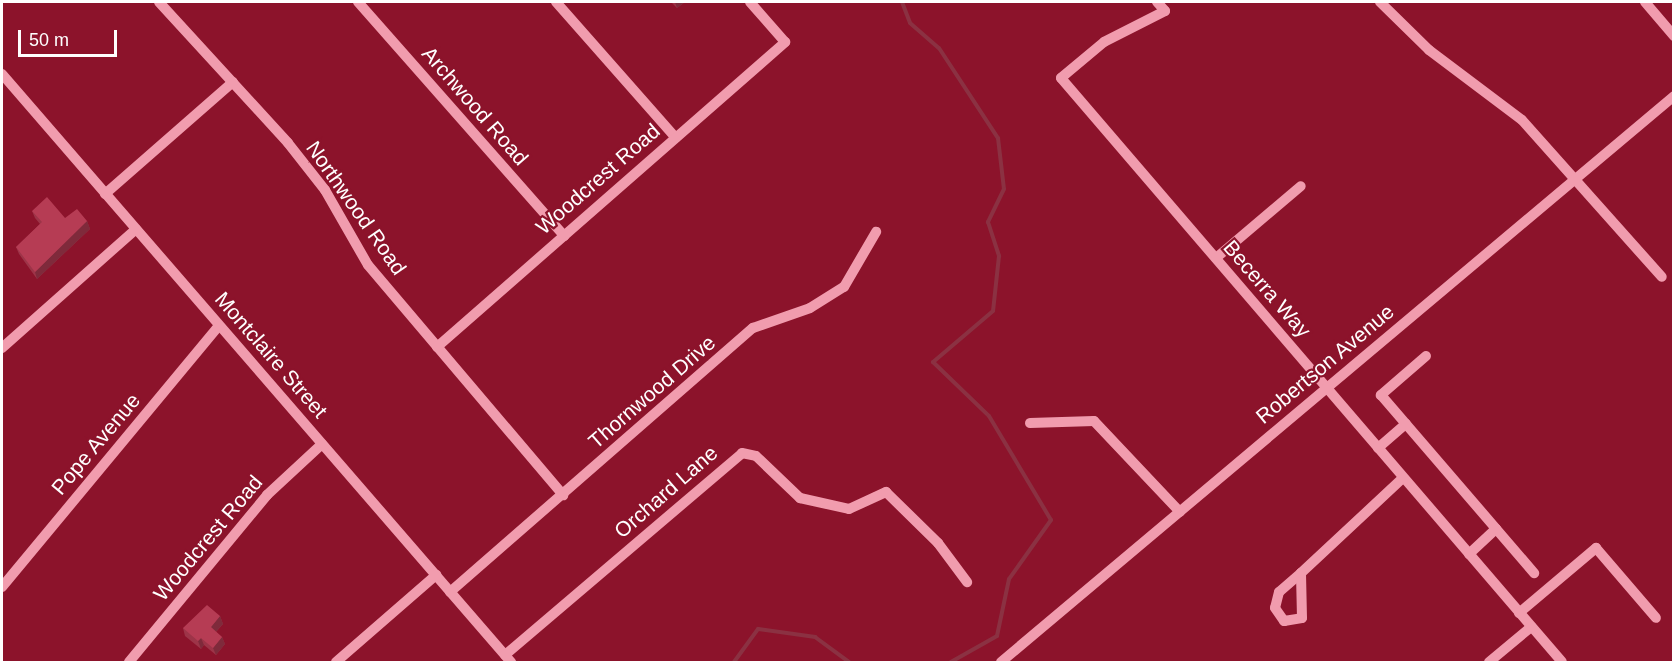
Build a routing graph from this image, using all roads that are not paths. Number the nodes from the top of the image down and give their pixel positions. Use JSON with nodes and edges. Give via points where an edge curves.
{"nodes":[{"id":1,"x":159,"y":2,"type":"edge"},
{"id":2,"x":358,"y":2,"type":"edge"},
{"id":3,"x":556,"y":2,"type":"edge"},
{"id":4,"x":750,"y":2,"type":"edge"},
{"id":5,"x":1157,"y":2,"type":"edge"},
{"id":6,"x":1380,"y":2,"type":"edge"},
{"id":7,"x":1645,"y":2,"type":"edge"},
{"id":8,"x":1674,"y":36,"type":"edge"},
{"id":9,"x":2,"y":74,"type":"edge"},
{"id":10,"x":233,"y":82,"type":"junction"},
{"id":11,"x":1674,"y":96,"type":"edge"},
{"id":12,"x":676,"y":138,"type":"junction"},
{"id":13,"x":1576,"y":178,"type":"junction"},
{"id":14,"x":1301,"y":186,"type":"dead end"},
{"id":15,"x":105,"y":194,"type":"junction"},
{"id":16,"x":136,"y":229,"type":"junction"},
{"id":17,"x":876,"y":232,"type":"dead end"},
{"id":18,"x":564,"y":236,"type":"junction"},
{"id":19,"x":1216,"y":258,"type":"junction"},
{"id":20,"x":1662,"y":277,"type":"dead end"},
{"id":21,"x":219,"y":326,"type":"junction"},
{"id":22,"x":437,"y":346,"type":"junction"},
{"id":23,"x":2,"y":348,"type":"edge"},
{"id":24,"x":1426,"y":356,"type":"dead end"},
{"id":25,"x":1327,"y":388,"type":"junction"},
{"id":26,"x":1030,"y":423,"type":"dead end"},
{"id":27,"x":1406,"y":424,"type":"junction"},
{"id":28,"x":322,"y":444,"type":"junction"},
{"id":29,"x":1378,"y":448,"type":"junction"},
{"id":30,"x":1403,"y":478,"type":"junction"},
{"id":31,"x":563,"y":495,"type":"junction"},
{"id":32,"x":1180,"y":512,"type":"junction"},
{"id":33,"x":1496,"y":529,"type":"junction"},
{"id":34,"x":1469,"y":554,"type":"junction"},
{"id":35,"x":1301,"y":573,"type":"dead end"},
{"id":36,"x":1534,"y":573,"type":"dead end"},
{"id":37,"x":435,"y":575,"type":"junction"},
{"id":38,"x":968,"y":582,"type":"dead end"},
{"id":39,"x":2,"y":588,"type":"edge"},
{"id":40,"x":450,"y":592,"type":"junction"},
{"id":41,"x":1520,"y":613,"type":"junction"},
{"id":42,"x":1656,"y":618,"type":"dead end"},
{"id":43,"x":1531,"y":627,"type":"junction"},
{"id":44,"x":508,"y":659,"type":"edge"},
{"id":45,"x":129,"y":663,"type":"edge"},
{"id":46,"x":336,"y":663,"type":"edge"},
{"id":47,"x":1001,"y":663,"type":"edge"},
{"id":48,"x":1489,"y":663,"type":"edge"},
{"id":49,"x":1562,"y":663,"type":"edge"}],
"edges":[{"from":1,"to":10,"type":"street","name":"Northwood Road"},
{"from":2,"to":18,"type":"street","name":"Archwood Road"},
{"from":3,"to":12,"type":"street"},
{"from":4,"to":12,"type":"street","name":"Woodcrest Road","via":[[785,42]]},
{"from":5,"to":19,"type":"street","name":"Becerra Way","via":[[1165,11],[1104,42],[1061,78]]},
{"from":6,"to":13,"type":"street","via":[[1429,50],[1522,120]]},
{"from":7,"to":8,"type":"street"},
{"from":9,"to":15,"type":"street","name":"Montclaire Street"},
{"from":10,"to":15,"type":"street"},
{"from":10,"to":22,"type":"street","name":"Northwood Road","via":[[325,190],[368,264]]},
{"from":11,"to":13,"type":"street","name":"Robertson Avenue"},
{"from":12,"to":18,"type":"street","name":"Woodcrest Road"},
{"from":13,"to":20,"type":"street"},
{"from":13,"to":25,"type":"street","name":"Robertson Avenue"},
{"from":14,"to":19,"type":"street"},
{"from":15,"to":16,"type":"street","name":"Montclaire Street"},
{"from":16,"to":21,"type":"street","name":"Montclaire Street"},
{"from":16,"to":23,"type":"street"},
{"from":17,"to":31,"type":"street","name":"Thornwood Drive","via":[[844,287],[810,308],[753,328]]},
{"from":18,"to":22,"type":"street","name":"Woodcrest Road"},
{"from":19,"to":25,"type":"street","name":"Becerra Way"},
{"from":21,"to":28,"type":"street","name":"Montclaire Street"},
{"from":21,"to":39,"type":"street","name":"Pope Avenue"},
{"from":22,"to":31,"type":"street","name":"Northwood Road"},
{"from":24,"to":27,"type":"street","via":[[1381,395]]},
{"from":25,"to":29,"type":"street","name":"Becerra Way"},
{"from":25,"to":32,"type":"street","name":"Robertson Avenue"},
{"from":26,"to":32,"type":"street","via":[[1094,421]]},
{"from":27,"to":29,"type":"street"},
{"from":27,"to":33,"type":"street"},
{"from":28,"to":37,"type":"street","name":"Montclaire Street"},
{"from":28,"to":45,"type":"street","name":"Woodcrest Road","via":[[267,495]]},
{"from":29,"to":30,"type":"street","name":"Becerra Way"},
{"from":30,"to":34,"type":"street","name":"Becerra Way"},
{"from":30,"to":35,"type":"street"},
{"from":31,"to":40,"type":"street","name":"Thornwood Drive"},
{"from":32,"to":47,"type":"street","name":"Robertson Avenue"},
{"from":33,"to":34,"type":"street"},
{"from":33,"to":36,"type":"street"},
{"from":34,"to":41,"type":"street","name":"Becerra Way"},
{"from":37,"to":40,"type":"street","name":"Montclaire Street"},
{"from":37,"to":46,"type":"street"},
{"from":38,"to":44,"type":"street","name":"Orchard Lane","via":[[938,543],[886,492],[849,509],[800,498],[756,456],[742,453]]},
{"from":40,"to":44,"type":"street","name":"Montclaire Street"},
{"from":41,"to":42,"type":"street","via":[[1596,548]]},
{"from":41,"to":43,"type":"street","name":"Becerra Way"},
{"from":43,"to":48,"type":"street"},
{"from":43,"to":49,"type":"street","name":"Becerra Way"}]}
